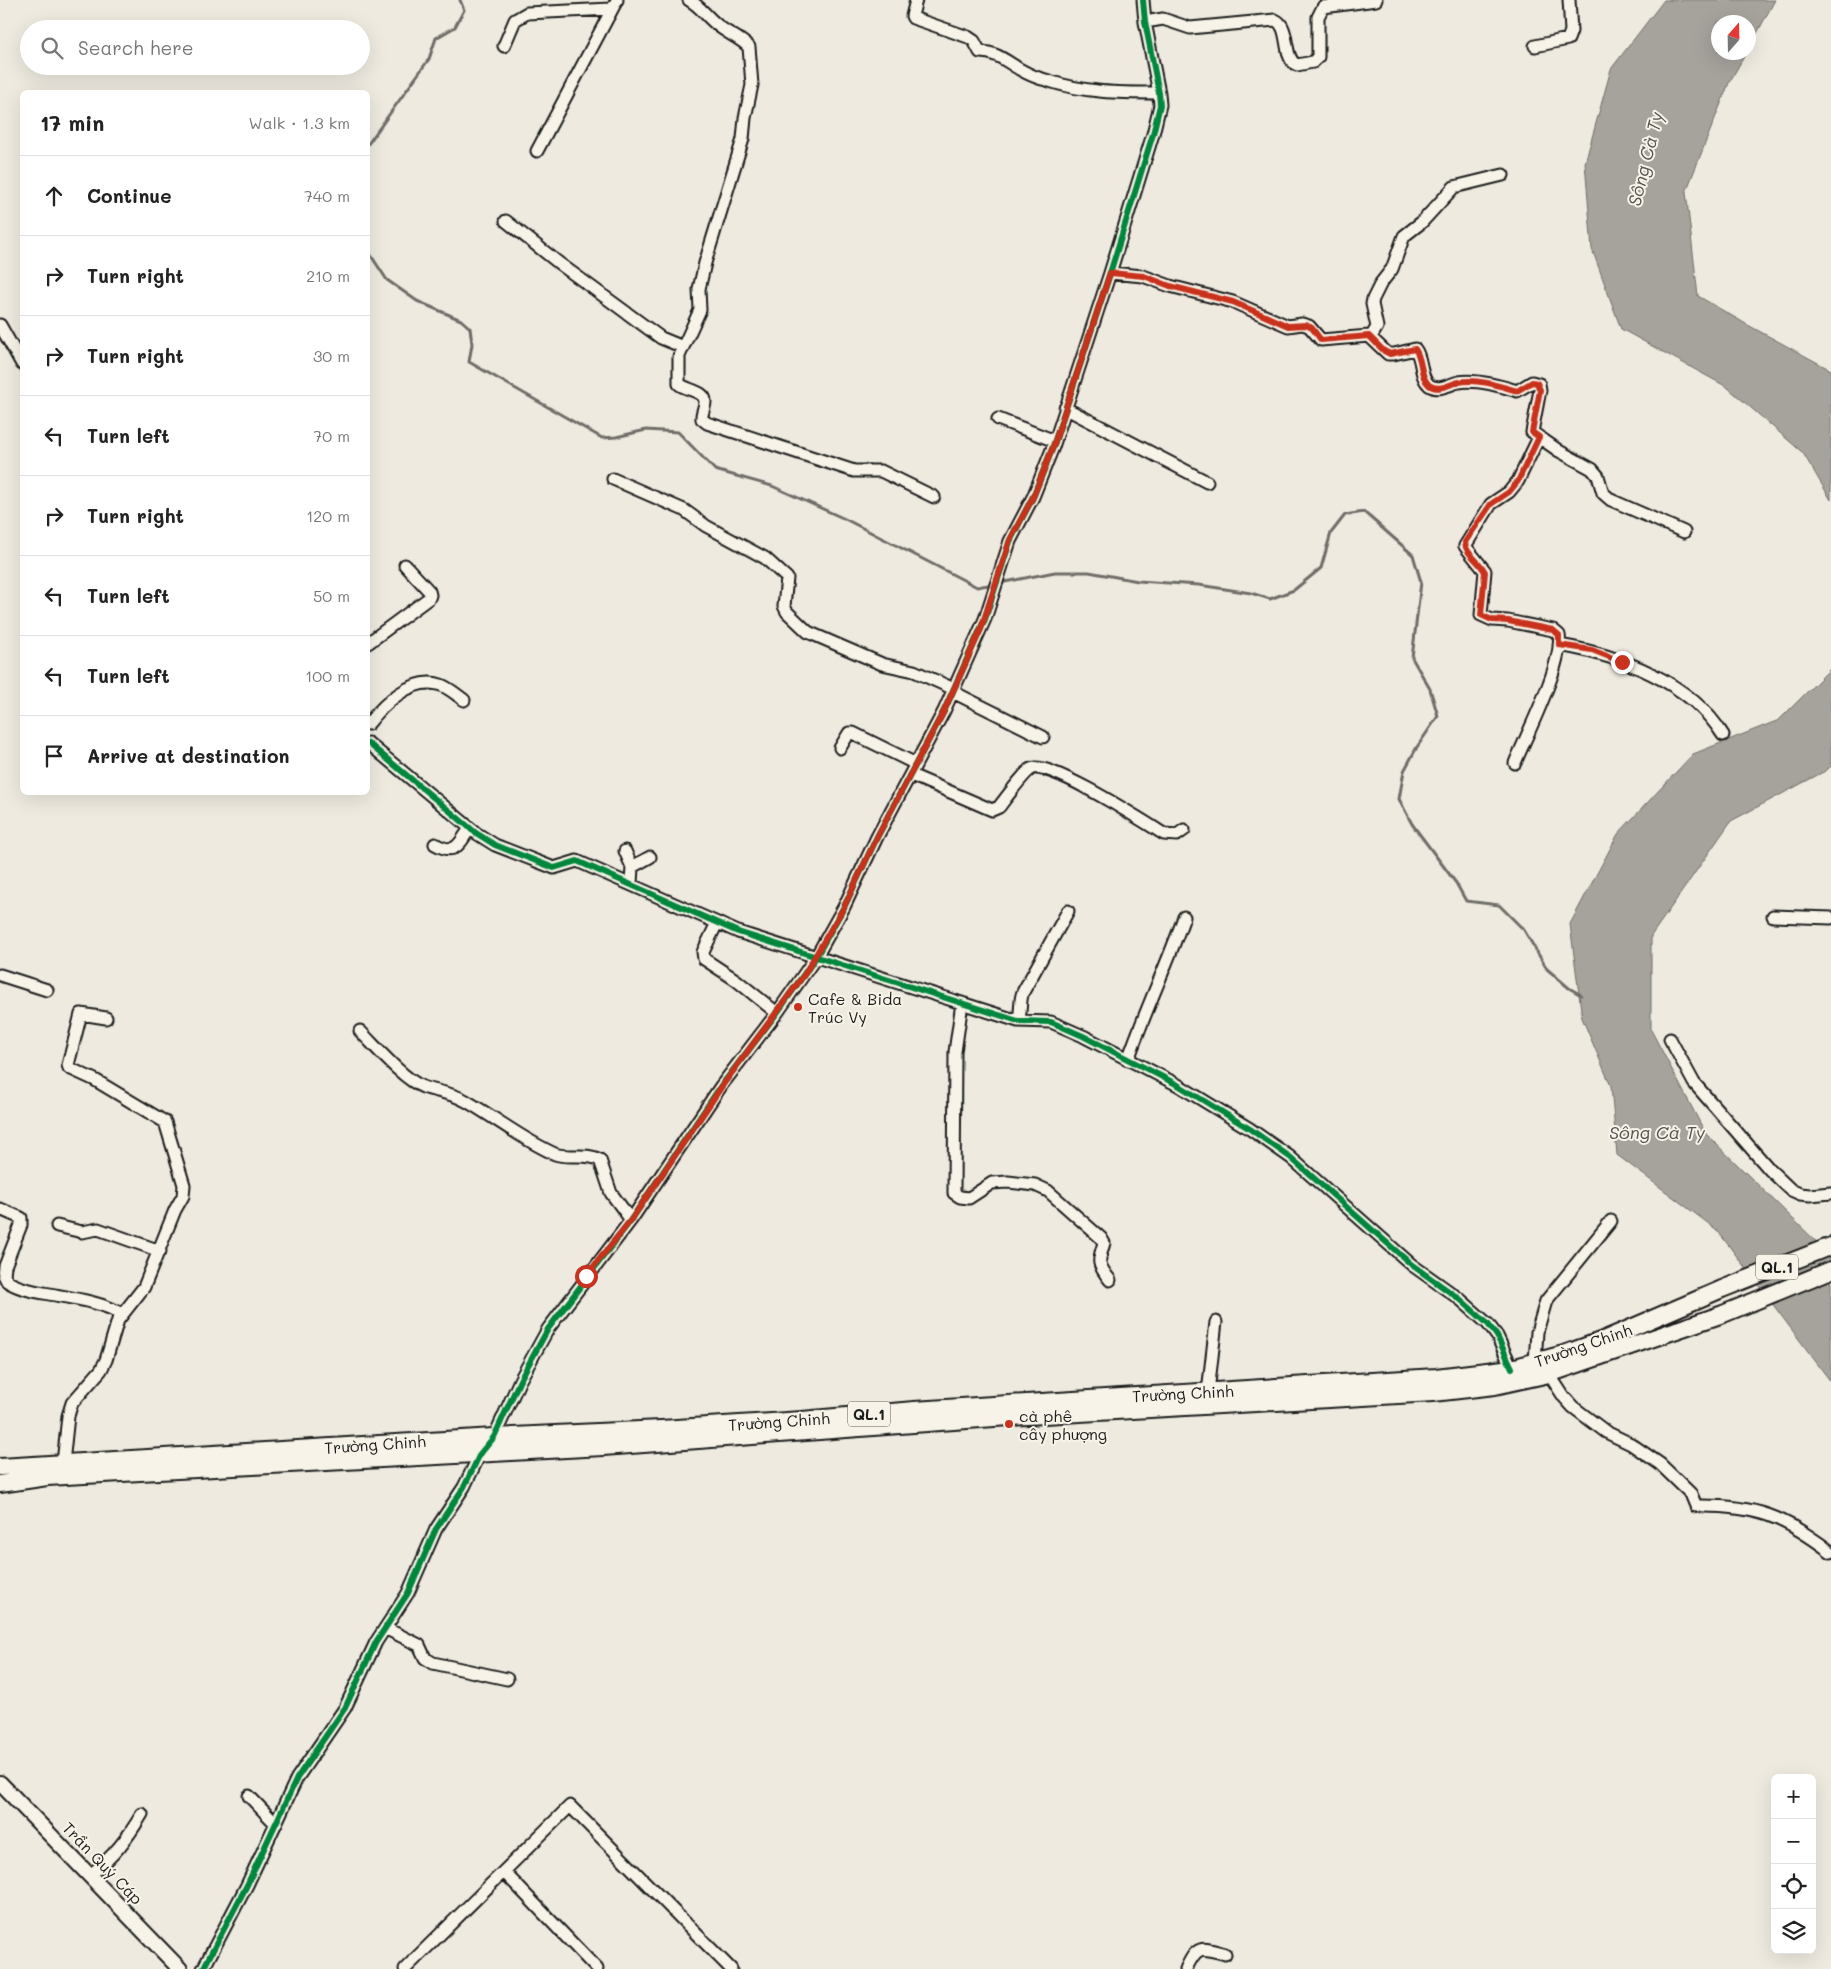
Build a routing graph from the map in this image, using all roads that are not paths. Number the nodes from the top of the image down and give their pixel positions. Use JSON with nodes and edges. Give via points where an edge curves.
{"nodes":[{"id":1,"x":689,"y":0,"type":"edge"},
{"id":2,"x":916,"y":0,"type":"edge"},
{"id":3,"x":1143,"y":0,"type":"edge"},
{"id":4,"x":1376,"y":0,"type":"edge"},
{"id":5,"x":1569,"y":0,"type":"edge"},
{"id":6,"x":614,"y":4,"type":"edge"},
{"id":7,"x":1145,"y":22,"type":"junction"},
{"id":8,"x":504,"y":46,"type":"dead end"},
{"id":9,"x":1535,"y":46,"type":"dead end"},
{"id":10,"x":1159,"y":93,"type":"junction"},
{"id":11,"x":537,"y":151,"type":"dead end"},
{"id":12,"x":1504,"y":175,"type":"dead end"},
{"id":13,"x":506,"y":221,"type":"dead end"},
{"id":14,"x":1110,"y":273,"type":"junction"},
{"id":15,"x":0,"y":326,"type":"edge"},
{"id":16,"x":1371,"y":337,"type":"junction"},
{"id":17,"x":683,"y":347,"type":"junction"},
{"id":18,"x":20,"y":361,"type":"edge"},
{"id":19,"x":1065,"y":408,"type":"junction"},
{"id":20,"x":998,"y":419,"type":"dead end"},
{"id":21,"x":1539,"y":437,"type":"junction"},
{"id":22,"x":1055,"y":441,"type":"junction"},
{"id":23,"x":613,"y":478,"type":"dead end"},
{"id":24,"x":1207,"y":482,"type":"dead end"},
{"id":25,"x":934,"y":497,"type":"dead end"},
{"id":26,"x":1684,"y":532,"type":"dead end"},
{"id":27,"x":405,"y":565,"type":"dead end"},
{"id":28,"x":370,"y":642,"type":"edge"},
{"id":29,"x":1559,"y":645,"type":"junction"},
{"id":30,"x":953,"y":690,"type":"junction"},
{"id":31,"x":464,"y":700,"type":"dead end"},
{"id":32,"x":370,"y":721,"type":"edge"},
{"id":33,"x":1723,"y":735,"type":"dead end"},
{"id":34,"x":1043,"y":737,"type":"dead end"},
{"id":35,"x":370,"y":745,"type":"edge"},
{"id":36,"x":840,"y":748,"type":"dead end"},
{"id":37,"x":1515,"y":763,"type":"dead end"},
{"id":38,"x":916,"y":764,"type":"junction"},
{"id":39,"x":911,"y":775,"type":"junction"},
{"id":40,"x":470,"y":828,"type":"junction"},
{"id":41,"x":1184,"y":830,"type":"dead end"},
{"id":42,"x":435,"y":844,"type":"dead end"},
{"id":43,"x":625,"y":851,"type":"dead end"},
{"id":44,"x":650,"y":858,"type":"dead end"},
{"id":45,"x":632,"y":866,"type":"junction"},
{"id":46,"x":631,"y":884,"type":"junction"},
{"id":47,"x":1068,"y":911,"type":"dead end"},
{"id":48,"x":1773,"y":916,"type":"dead end"},
{"id":49,"x":1184,"y":917,"type":"dead end"},
{"id":50,"x":1831,"y":918,"type":"edge"},
{"id":51,"x":717,"y":923,"type":"junction"},
{"id":52,"x":816,"y":957,"type":"junction"},
{"id":53,"x":0,"y":975,"type":"edge"},
{"id":54,"x":47,"y":990,"type":"dead end"},
{"id":55,"x":962,"y":1003,"type":"junction"},
{"id":56,"x":777,"y":1014,"type":"junction"},
{"id":57,"x":106,"y":1018,"type":"dead end"},
{"id":58,"x":1018,"y":1021,"type":"junction"},
{"id":59,"x":360,"y":1031,"type":"dead end"},
{"id":60,"x":1670,"y":1039,"type":"dead end"},
{"id":61,"x":1128,"y":1060,"type":"junction"},
{"id":62,"x":1831,"y":1192,"type":"edge"},
{"id":63,"x":0,"y":1209,"type":"edge"},
{"id":64,"x":631,"y":1220,"type":"junction"},
{"id":65,"x":1611,"y":1221,"type":"dead end"},
{"id":66,"x":57,"y":1226,"type":"dead end"},
{"id":67,"x":1831,"y":1246,"type":"edge"},
{"id":68,"x":160,"y":1250,"type":"junction"},
{"id":69,"x":1831,"y":1270,"type":"edge"},
{"id":70,"x":1110,"y":1280,"type":"dead end"},
{"id":71,"x":122,"y":1314,"type":"junction"},
{"id":72,"x":1216,"y":1322,"type":"dead end"},
{"id":73,"x":1534,"y":1362,"type":"junction"},
{"id":74,"x":1512,"y":1368,"type":"junction"},
{"id":75,"x":1548,"y":1374,"type":"junction"},
{"id":76,"x":1208,"y":1392,"type":"junction"},
{"id":77,"x":494,"y":1437,"type":"junction"},
{"id":78,"x":480,"y":1454,"type":"junction"},
{"id":79,"x":63,"y":1464,"type":"junction"},
{"id":80,"x":0,"y":1467,"type":"edge"},
{"id":81,"x":0,"y":1484,"type":"edge"},
{"id":82,"x":1831,"y":1552,"type":"edge"},
{"id":83,"x":385,"y":1628,"type":"junction"},
{"id":84,"x":507,"y":1680,"type":"dead end"},
{"id":85,"x":0,"y":1783,"type":"edge"},
{"id":86,"x":249,"y":1796,"type":"dead end"},
{"id":87,"x":142,"y":1814,"type":"dead end"},
{"id":88,"x":276,"y":1824,"type":"junction"},
{"id":89,"x":504,"y":1872,"type":"junction"},
{"id":90,"x":90,"y":1875,"type":"junction"},
{"id":91,"x":1225,"y":1954,"type":"dead end"},
{"id":92,"x":180,"y":1969,"type":"edge"},
{"id":93,"x":203,"y":1969,"type":"edge"},
{"id":94,"x":405,"y":1969,"type":"edge"},
{"id":95,"x":597,"y":1969,"type":"edge"},
{"id":96,"x":732,"y":1969,"type":"edge"},
{"id":97,"x":1186,"y":1969,"type":"edge"}],
"edges":[{"from":1,"to":17,"type":"street","via":[[718,26],[749,47],[752,85],[743,139],[705,263],[699,289],[700,310]]},
{"from":2,"to":10,"type":"street","via":[[913,18],[963,34],[974,42],[980,52],[997,54],[1022,71],[1044,80],[1080,90]]},
{"from":3,"to":7,"type":"street"},
{"from":4,"to":7,"type":"street","via":[[1323,7],[1318,17],[1318,57],[1313,62],[1297,65],[1292,61],[1281,24],[1275,20],[1190,28],[1163,19]]},
{"from":5,"to":9,"type":"street","via":[[1568,39]]},
{"from":6,"to":8,"type":"street","via":[[527,13],[516,20]]},
{"from":6,"to":11,"type":"street"},
{"from":7,"to":10,"type":"street"},
{"from":10,"to":14,"type":"street","via":[[1160,105],[1153,134]]},
{"from":12,"to":16,"type":"street","via":[[1454,187],[1422,222],[1404,236],[1392,269],[1373,299],[1377,327]]},
{"from":13,"to":17,"type":"street","via":[[661,338]]},
{"from":14,"to":16,"type":"street","via":[[1144,276],[1233,302],[1288,326],[1306,325],[1321,340]]},
{"from":14,"to":19,"type":"street"},
{"from":15,"to":18,"type":"street"},
{"from":16,"to":21,"type":"street","via":[[1390,354],[1413,348],[1417,350],[1424,376],[1434,387],[1442,388],[1461,381],[1502,385],[1517,391],[1532,382],[1537,383],[1540,390],[1532,432]]},
{"from":17,"to":25,"type":"street","via":[[679,356],[679,384],[705,398],[701,414],[707,423],[854,471],[881,471]]},
{"from":19,"to":22,"type":"street"},
{"from":19,"to":24,"type":"street"},
{"from":20,"to":22,"type":"street"},
{"from":21,"to":26,"type":"street","via":[[1592,469],[1598,476],[1603,493],[1611,500]]},
{"from":21,"to":29,"type":"street","via":[[1518,481],[1509,492],[1491,504],[1465,546],[1485,572],[1481,615],[1492,620],[1553,630],[1559,635]]},
{"from":22,"to":30,"type":"street","via":[[1033,497],[1010,540],[985,619]]},
{"from":23,"to":30,"type":"street","via":[[684,510],[706,526],[765,558],[787,578],[784,606],[808,632],[882,664],[914,671]]},
{"from":27,"to":28,"type":"street","via":[[429,591],[429,598]]},
{"from":29,"to":33,"type":"street","via":[[1592,650],[1664,680],[1694,702]]},
{"from":29,"to":37,"type":"street","via":[[1545,692]]},
{"from":30,"to":34,"type":"street"},
{"from":30,"to":38,"type":"street"},
{"from":31,"to":32,"type":"street","via":[[440,685],[422,684],[396,696],[381,707]]},
{"from":35,"to":40,"type":"street"},
{"from":36,"to":38,"type":"street","via":[[849,733],[853,733]]},
{"from":38,"to":39,"type":"street"},
{"from":39,"to":41,"type":"street","via":[[992,810],[999,807],[1030,769],[1038,768],[1073,780],[1164,834],[1177,835]]},
{"from":39,"to":52,"type":"street"},
{"from":40,"to":42,"type":"street","via":[[452,850]]},
{"from":40,"to":46,"type":"street","via":[[490,842],[549,867],[577,861]]},
{"from":43,"to":45,"type":"street"},
{"from":44,"to":45,"type":"street"},
{"from":45,"to":46,"type":"street"},
{"from":46,"to":51,"type":"street"},
{"from":47,"to":58,"type":"street","via":[[1020,997]]},
{"from":48,"to":50,"type":"street"},
{"from":49,"to":61,"type":"street"},
{"from":51,"to":52,"type":"street"},
{"from":51,"to":56,"type":"street","via":[[703,952],[704,959]]},
{"from":52,"to":55,"type":"street"},
{"from":52,"to":56,"type":"street"},
{"from":53,"to":54,"type":"street"},
{"from":55,"to":58,"type":"street"},
{"from":55,"to":70,"type":"street","via":[[955,1052],[954,1193],[969,1198],[992,1183],[1008,1182],[1035,1185],[1048,1191],[1101,1238],[1104,1243],[1100,1268]]},
{"from":56,"to":64,"type":"street","via":[[722,1086]]},
{"from":57,"to":68,"type":"street","via":[[81,1014],[68,1065],[167,1125],[184,1193]]},
{"from":58,"to":61,"type":"street","via":[[1051,1022]]},
{"from":59,"to":64,"type":"street","via":[[417,1084],[466,1100],[554,1153],[600,1160],[611,1193]]},
{"from":60,"to":62,"type":"street","via":[[1694,1083],[1770,1170],[1800,1194]]},
{"from":61,"to":74,"type":"street","via":[[1178,1084],[1290,1157],[1412,1265],[1488,1324]]},
{"from":63,"to":71,"type":"street","via":[[21,1218],[4,1272],[7,1281],[37,1292],[110,1307]]},
{"from":64,"to":77,"type":"street","via":[[551,1324]]},
{"from":65,"to":73,"type":"street","via":[[1546,1301],[1537,1332]]},
{"from":66,"to":68,"type":"street","via":[[82,1232],[98,1229]]},
{"from":67,"to":73,"type":"highway","name":"Trường Chinh","number":"QL.1","via":[[1603,1340]]},
{"from":68,"to":71,"type":"street","via":[[144,1287]]},
{"from":69,"to":75,"type":"highway","name":"Trường Chinh","number":"QL.1","via":[[1723,1314]]},
{"from":71,"to":79,"type":"street","via":[[101,1370],[72,1403]]},
{"from":72,"to":76,"type":"street"},
{"from":73,"to":74,"type":"highway","name":"Trường Chinh","number":"QL.1"},
{"from":74,"to":76,"type":"highway","name":"Trường Chinh","number":"QL.1","via":[[1436,1377]]},
{"from":75,"to":78,"type":"highway","name":"Trường Chinh","number":"QL.1","via":[[1495,1386],[1433,1392],[994,1418]]},
{"from":75,"to":82,"type":"street","via":[[1573,1407],[1606,1432],[1660,1464],[1691,1494],[1696,1506],[1765,1513],[1813,1538]]},
{"from":76,"to":77,"type":"highway","name":"Trường Chinh","number":"QL.1","via":[[677,1428]]},
{"from":77,"to":78,"type":"street"},
{"from":77,"to":79,"type":"highway","name":"Trường Chinh","number":"QL.1"},
{"from":78,"to":81,"type":"highway","name":"Trường Chinh","number":"QL.1","via":[[47,1477]]},
{"from":78,"to":83,"type":"street","via":[[464,1487],[436,1529],[408,1593]]},
{"from":79,"to":80,"type":"highway","name":"Trường Chinh","number":"QL.1"},
{"from":83,"to":84,"type":"street","via":[[419,1646],[425,1658],[433,1663]]},
{"from":83,"to":88,"type":"street","via":[[344,1708],[297,1778]]},
{"from":85,"to":90,"type":"main road","name":"Trần Quý Cáp"},
{"from":86,"to":88,"type":"street"},
{"from":87,"to":90,"type":"street","via":[[127,1839]]},
{"from":88,"to":93,"type":"street"},
{"from":89,"to":94,"type":"street"},
{"from":89,"to":95,"type":"street"},
{"from":89,"to":96,"type":"street","via":[[570,1806]]},
{"from":90,"to":92,"type":"main road","name":"Trần Quý Cáp"},
{"from":91,"to":97,"type":"street","via":[[1205,1948],[1198,1950]]}]}
